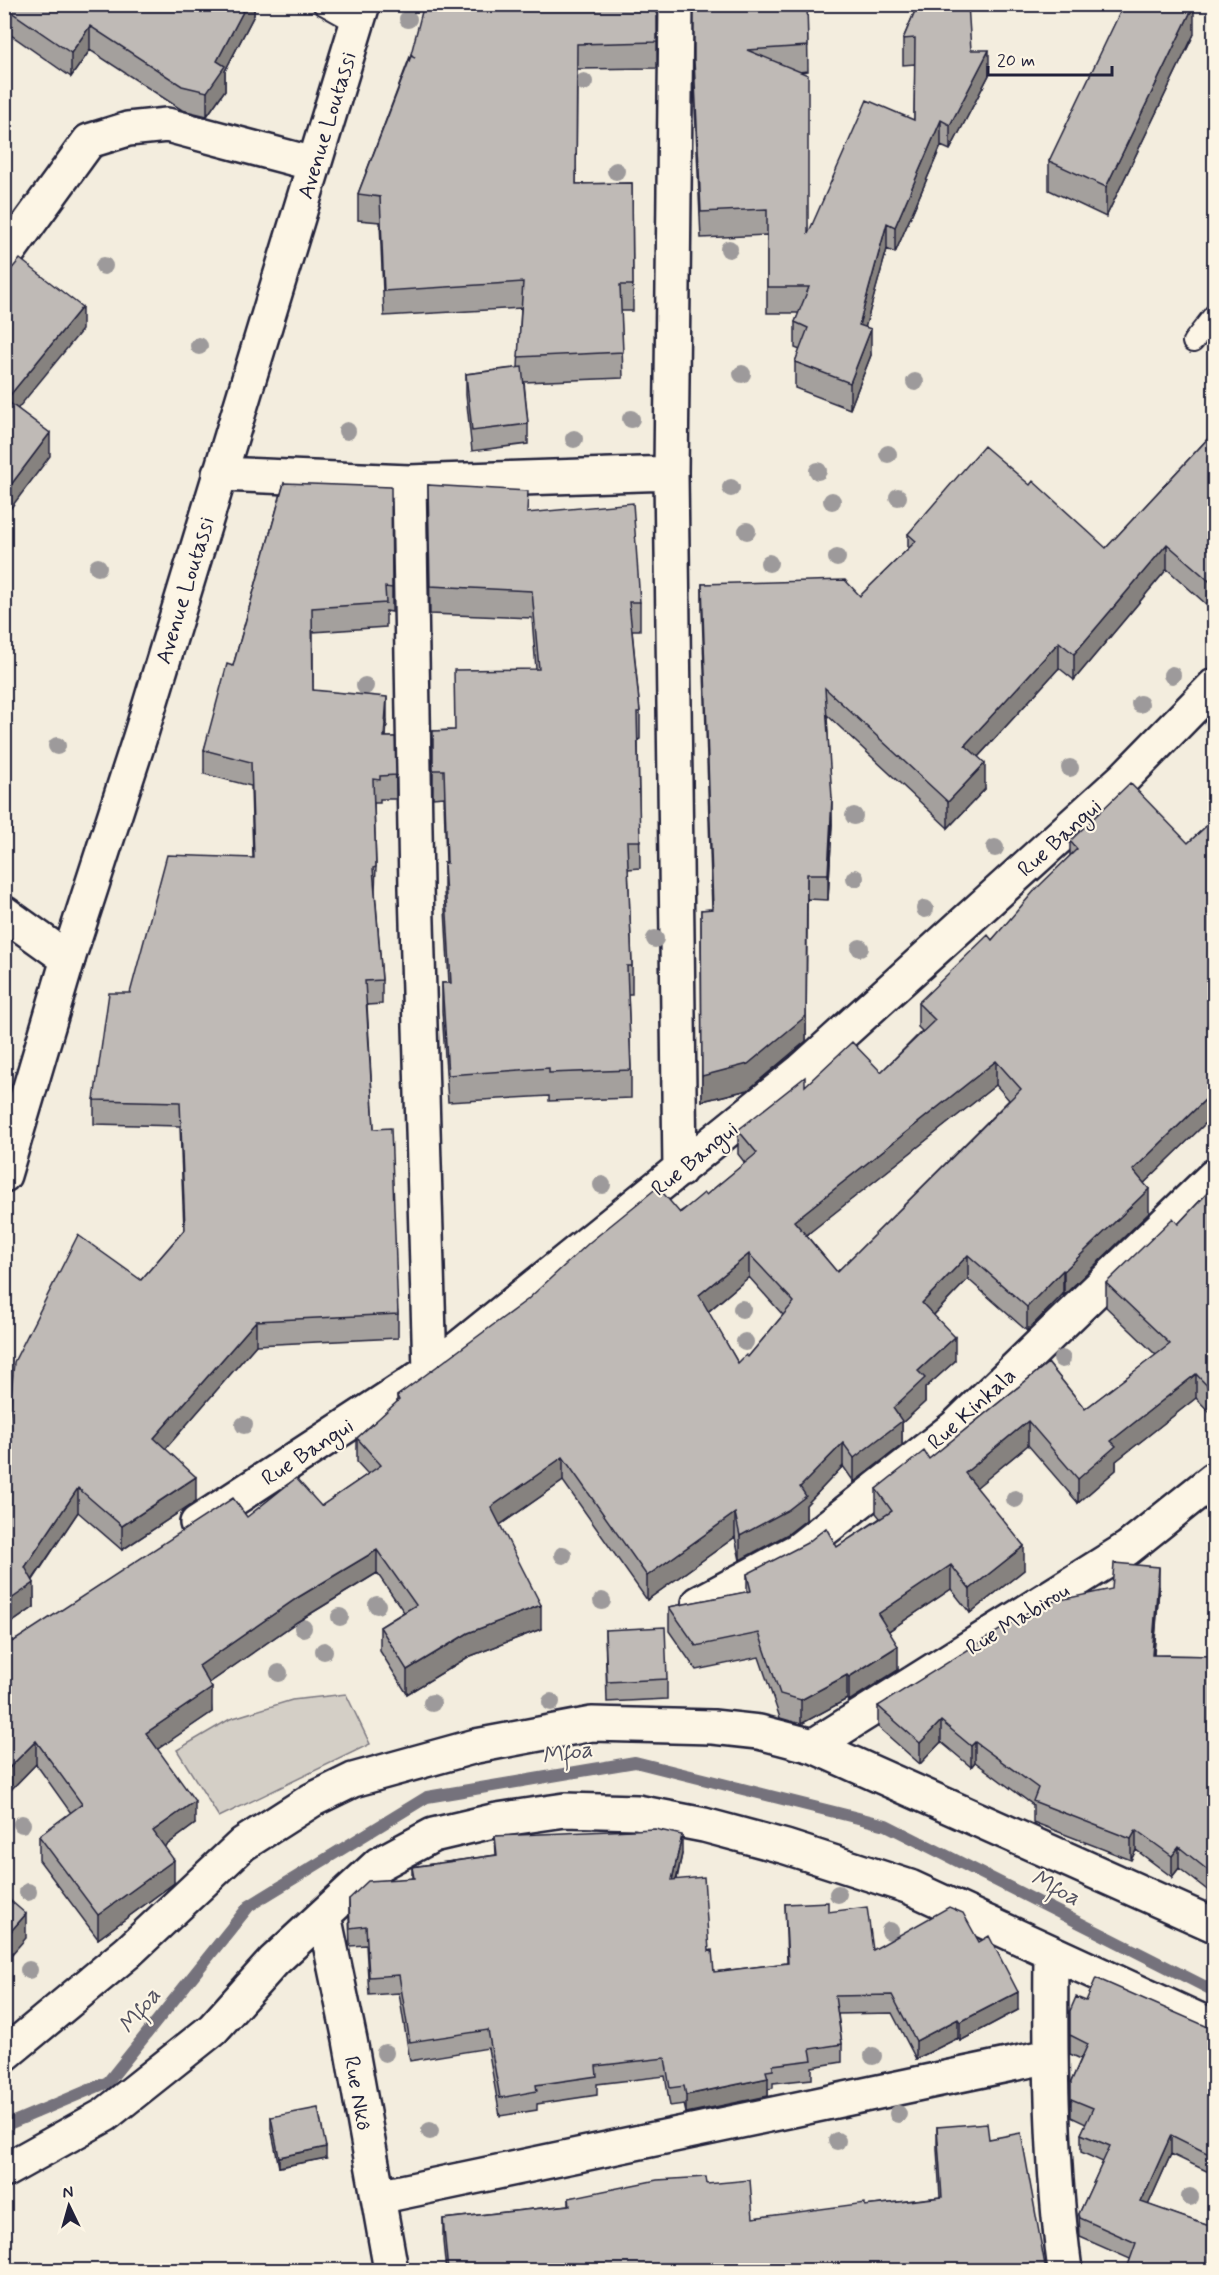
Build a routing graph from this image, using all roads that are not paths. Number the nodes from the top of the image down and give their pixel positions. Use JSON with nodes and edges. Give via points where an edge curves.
{"nodes":[{"id":1,"x":323,"y":4,"type":"edge"},
{"id":2,"x":676,"y":4,"type":"edge"},
{"id":3,"x":360,"y":14,"type":"edge"},
{"id":4,"x":314,"y":164,"type":"junction"},
{"id":5,"x":4,"y":258,"type":"edge"},
{"id":6,"x":1215,"y":315,"type":"edge"},
{"id":7,"x":1193,"y":342,"type":"dead end"},
{"id":8,"x":671,"y":473,"type":"junction"},
{"id":9,"x":219,"y":474,"type":"junction"},
{"id":10,"x":409,"y":483,"type":"junction"},
{"id":11,"x":1215,"y":686,"type":"edge"},
{"id":12,"x":4,"y":913,"type":"edge"},
{"id":13,"x":68,"y":959,"type":"junction"},
{"id":14,"x":680,"y":1170,"type":"junction"},
{"id":15,"x":4,"y":1175,"type":"edge"},
{"id":16,"x":1215,"y":1176,"type":"edge"},
{"id":17,"x":430,"y":1371,"type":"junction"},
{"id":18,"x":1215,"y":1479,"type":"edge"},
{"id":19,"x":173,"y":1539,"type":"edge"},
{"id":20,"x":699,"y":1603,"type":"edge"},
{"id":21,"x":813,"y":1746,"type":"junction"},
{"id":22,"x":324,"y":1915,"type":"junction"},
{"id":23,"x":1215,"y":1925,"type":"edge"},
{"id":24,"x":1051,"y":1953,"type":"junction"},
{"id":25,"x":1215,"y":2027,"type":"edge"},
{"id":26,"x":4,"y":2055,"type":"edge"},
{"id":27,"x":1050,"y":2056,"type":"junction"},
{"id":28,"x":4,"y":2171,"type":"edge"},
{"id":29,"x":378,"y":2197,"type":"junction"},
{"id":30,"x":391,"y":2271,"type":"edge"},
{"id":31,"x":1065,"y":2271,"type":"edge"}],
"edges":[{"from":1,"to":3,"type":"lane"},
{"from":2,"to":8,"type":"street"},
{"from":3,"to":4,"type":"street","name":"Avenue Loutassi"},
{"from":4,"to":5,"type":"street","via":[[167,125],[128,129],[90,141]]},
{"from":4,"to":9,"type":"street","name":"Avenue Loutassi"},
{"from":6,"to":7,"type":"lane"},
{"from":8,"to":10,"type":"street"},
{"from":8,"to":14,"type":"street"},
{"from":9,"to":10,"type":"street"},
{"from":9,"to":13,"type":"street","name":"Avenue Loutassi"},
{"from":10,"to":17,"type":"street"},
{"from":11,"to":14,"type":"street","name":"Rue Bangui","via":[[1124,778],[802,1070]]},
{"from":12,"to":13,"type":"street"},
{"from":13,"to":15,"type":"street","name":"Avenue Loutassi"},
{"from":14,"to":17,"type":"street","name":"Rue Bangui"},
{"from":16,"to":20,"type":"street","name":"Rue Kinkala","via":[[955,1426],[798,1550]]},
{"from":17,"to":19,"type":"street","name":"Rue Bangui"},
{"from":18,"to":21,"type":"street","name":"Rue Mabirou","via":[[1128,1548]]},
{"from":21,"to":23,"type":"street"},
{"from":21,"to":26,"type":"street","via":[[759,1732],[713,1727],[592,1724],[476,1746],[353,1780],[312,1800],[243,1844],[128,1952]]},
{"from":22,"to":24,"type":"street","via":[[379,1864],[433,1835],[565,1810],[637,1812],[786,1846],[910,1887]]},
{"from":22,"to":28,"type":"street","via":[[274,1961],[213,2029],[105,2115]]},
{"from":22,"to":29,"type":"street","name":"Rue Nkô"},
{"from":24,"to":25,"type":"street"},
{"from":24,"to":27,"type":"street"},
{"from":27,"to":29,"type":"street"},
{"from":27,"to":31,"type":"street","via":[[1058,2220]]},
{"from":29,"to":30,"type":"street","name":"Rue Nkô"}]}
